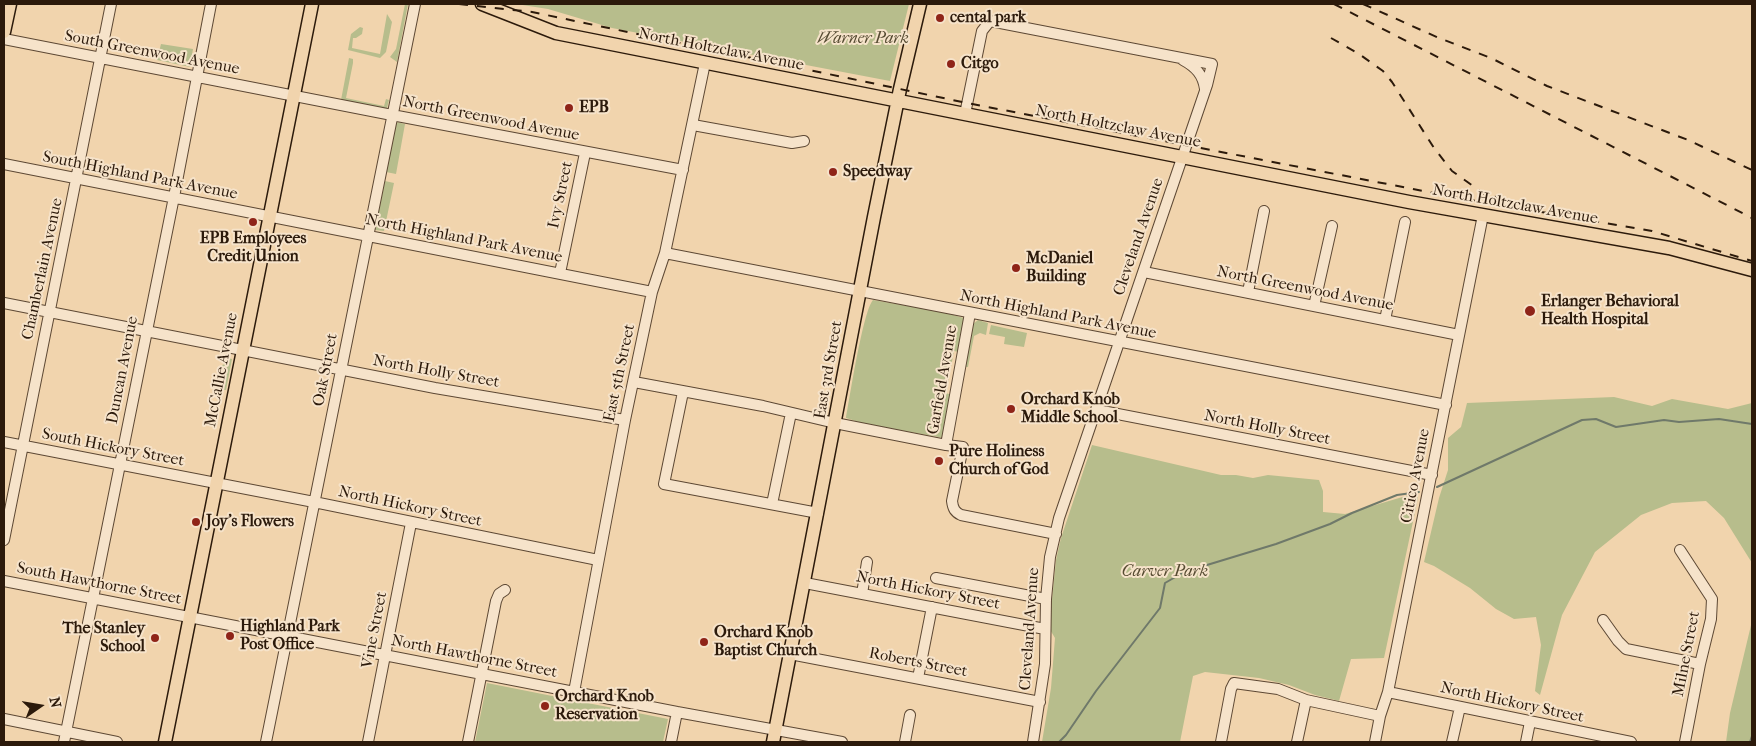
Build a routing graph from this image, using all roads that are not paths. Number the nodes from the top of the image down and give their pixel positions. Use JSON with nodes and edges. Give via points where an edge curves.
{"nodes":[{"id":1,"x":10,"y":4,"type":"edge"},
{"id":2,"x":111,"y":4,"type":"edge"},
{"id":3,"x":211,"y":4,"type":"edge"},
{"id":4,"x":312,"y":4,"type":"edge"},
{"id":5,"x":415,"y":4,"type":"edge"},
{"id":6,"x":482,"y":4,"type":"edge"},
{"id":7,"x":920,"y":4,"type":"edge"},
{"id":8,"x":4,"y":32,"type":"edge"},
{"id":9,"x":4,"y":39,"type":"edge"},
{"id":10,"x":1173,"y":57,"type":"junction"},
{"id":11,"x":100,"y":58,"type":"junction"},
{"id":12,"x":705,"y":63,"type":"junction"},
{"id":13,"x":196,"y":77,"type":"junction"},
{"id":14,"x":1205,"y":91,"type":"junction"},
{"id":15,"x":294,"y":96,"type":"junction"},
{"id":16,"x":897,"y":102,"type":"junction"},
{"id":17,"x":965,"y":114,"type":"junction"},
{"id":18,"x":392,"y":116,"type":"junction"},
{"id":19,"x":693,"y":125,"type":"junction"},
{"id":20,"x":804,"y":141,"type":"dead end"},
{"id":21,"x":586,"y":153,"type":"junction"},
{"id":22,"x":1182,"y":156,"type":"junction"},
{"id":23,"x":4,"y":164,"type":"edge"},
{"id":24,"x":683,"y":170,"type":"junction"},
{"id":25,"x":76,"y":178,"type":"junction"},
{"id":26,"x":174,"y":198,"type":"junction"},
{"id":27,"x":1264,"y":211,"type":"dead end"},
{"id":28,"x":1483,"y":215,"type":"junction"},
{"id":29,"x":270,"y":216,"type":"junction"},
{"id":30,"x":1406,"y":222,"type":"dead end"},
{"id":31,"x":1332,"y":226,"type":"dead end"},
{"id":32,"x":368,"y":235,"type":"junction"},
{"id":33,"x":665,"y":253,"type":"junction"},
{"id":34,"x":1752,"y":270,"type":"edge"},
{"id":35,"x":1144,"y":272,"type":"junction"},
{"id":36,"x":560,"y":273,"type":"junction"},
{"id":37,"x":652,"y":292,"type":"junction"},
{"id":38,"x":860,"y":292,"type":"junction"},
{"id":39,"x":1248,"y":292,"type":"junction"},
{"id":40,"x":4,"y":304,"type":"edge"},
{"id":41,"x":1314,"y":306,"type":"junction"},
{"id":42,"x":48,"y":312,"type":"junction"},
{"id":43,"x":970,"y":313,"type":"junction"},
{"id":44,"x":1385,"y":320,"type":"junction"},
{"id":45,"x":146,"y":332,"type":"junction"},
{"id":46,"x":1459,"y":335,"type":"junction"},
{"id":47,"x":1119,"y":342,"type":"junction"},
{"id":48,"x":243,"y":351,"type":"junction"},
{"id":49,"x":341,"y":370,"type":"junction"},
{"id":50,"x":634,"y":382,"type":"junction"},
{"id":51,"x":683,"y":392,"type":"junction"},
{"id":52,"x":1446,"y":406,"type":"junction"},
{"id":53,"x":1097,"y":410,"type":"junction"},
{"id":54,"x":790,"y":413,"type":"junction"},
{"id":55,"x":625,"y":420,"type":"junction"},
{"id":56,"x":835,"y":423,"type":"junction"},
{"id":57,"x":4,"y":442,"type":"edge"},
{"id":58,"x":946,"y":444,"type":"junction"},
{"id":59,"x":23,"y":446,"type":"junction"},
{"id":60,"x":120,"y":465,"type":"junction"},
{"id":61,"x":1432,"y":476,"type":"junction"},
{"id":62,"x":216,"y":484,"type":"junction"},
{"id":63,"x":314,"y":502,"type":"junction"},
{"id":64,"x":772,"y":504,"type":"junction"},
{"id":65,"x":818,"y":513,"type":"junction"},
{"id":66,"x":412,"y":523,"type":"junction"},
{"id":67,"x":1056,"y":534,"type":"junction"},
{"id":68,"x":4,"y":540,"type":"edge"},
{"id":69,"x":1680,"y":550,"type":"dead end"},
{"id":70,"x":598,"y":560,"type":"junction"},
{"id":71,"x":867,"y":562,"type":"dead end"},
{"id":72,"x":936,"y":578,"type":"dead end"},
{"id":73,"x":4,"y":581,"type":"edge"},
{"id":74,"x":805,"y":583,"type":"junction"},
{"id":75,"x":505,"y":590,"type":"dead end"},
{"id":76,"x":862,"y":594,"type":"junction"},
{"id":77,"x":94,"y":598,"type":"junction"},
{"id":78,"x":1046,"y":599,"type":"junction"},
{"id":79,"x":932,"y":607,"type":"junction"},
{"id":80,"x":189,"y":617,"type":"junction"},
{"id":81,"x":1603,"y":620,"type":"dead end"},
{"id":82,"x":1045,"y":629,"type":"junction"},
{"id":83,"x":288,"y":636,"type":"junction"},
{"id":84,"x":790,"y":654,"type":"junction"},
{"id":85,"x":386,"y":655,"type":"junction"},
{"id":86,"x":1700,"y":664,"type":"junction"},
{"id":87,"x":481,"y":674,"type":"junction"},
{"id":88,"x":918,"y":678,"type":"junction"},
{"id":89,"x":574,"y":692,"type":"junction"},
{"id":90,"x":1388,"y":692,"type":"junction"},
{"id":91,"x":1306,"y":700,"type":"junction"},
{"id":92,"x":1040,"y":702,"type":"junction"},
{"id":93,"x":1460,"y":707,"type":"junction"},
{"id":94,"x":677,"y":712,"type":"junction"},
{"id":95,"x":910,"y":715,"type":"dead end"},
{"id":96,"x":1380,"y":716,"type":"junction"},
{"id":97,"x":4,"y":719,"type":"edge"},
{"id":98,"x":1530,"y":722,"type":"junction"},
{"id":99,"x":777,"y":729,"type":"junction"},
{"id":100,"x":67,"y":732,"type":"junction"},
{"id":101,"x":64,"y":742,"type":"edge"},
{"id":102,"x":117,"y":742,"type":"edge"},
{"id":103,"x":165,"y":742,"type":"edge"},
{"id":104,"x":266,"y":742,"type":"edge"},
{"id":105,"x":368,"y":742,"type":"edge"},
{"id":106,"x":468,"y":742,"type":"edge"},
{"id":107,"x":671,"y":742,"type":"edge"},
{"id":108,"x":774,"y":742,"type":"edge"},
{"id":109,"x":842,"y":742,"type":"edge"},
{"id":110,"x":905,"y":742,"type":"edge"},
{"id":111,"x":1033,"y":742,"type":"edge"},
{"id":112,"x":1221,"y":742,"type":"edge"},
{"id":113,"x":1297,"y":742,"type":"edge"},
{"id":114,"x":1375,"y":742,"type":"edge"},
{"id":115,"x":1452,"y":742,"type":"edge"},
{"id":116,"x":1526,"y":742,"type":"edge"},
{"id":117,"x":1631,"y":742,"type":"edge"},
{"id":118,"x":1685,"y":742,"type":"edge"}],
"edges":[{"from":1,"to":8,"type":"main road"},
{"from":2,"to":11,"type":"street","name":"Chamberlain Avenue"},
{"from":3,"to":13,"type":"street","name":"Duncan Avenue"},
{"from":4,"to":15,"type":"main road","name":"McCallie Avenue"},
{"from":5,"to":18,"type":"street","name":"Oak Street"},
{"from":6,"to":12,"type":"main road","name":"North Holtzclaw Avenue","via":[[556,33]]},
{"from":7,"to":16,"type":"main road","name":"East 3rd Street"},
{"from":9,"to":11,"type":"street","name":"South Greenwood Avenue"},
{"from":10,"to":14,"type":"street","via":[[1197,70]]},
{"from":10,"to":14,"type":"street","name":"Cleveland Avenue","via":[[1212,64]]},
{"from":10,"to":17,"type":"street","via":[[990,21],[982,30]]},
{"from":11,"to":13,"type":"street","name":"South Greenwood Avenue"},
{"from":11,"to":25,"type":"street","name":"Chamberlain Avenue"},
{"from":12,"to":16,"type":"main road","name":"North Holtzclaw Avenue"},
{"from":12,"to":19,"type":"street","name":"East 5th Street"},
{"from":13,"to":15,"type":"street","name":"South Greenwood Avenue"},
{"from":13,"to":26,"type":"street","name":"Duncan Avenue"},
{"from":14,"to":22,"type":"street","name":"Cleveland Avenue"},
{"from":15,"to":18,"type":"street","name":"North Greenwood Avenue"},
{"from":15,"to":29,"type":"main road","name":"McCallie Avenue"},
{"from":16,"to":17,"type":"main road","name":"North Holtzclaw Avenue"},
{"from":16,"to":38,"type":"main road","name":"East 3rd Street"},
{"from":17,"to":22,"type":"main road","name":"North Holtzclaw Avenue"},
{"from":18,"to":21,"type":"street","name":"North Greenwood Avenue"},
{"from":18,"to":32,"type":"street","name":"Oak Street"},
{"from":19,"to":20,"type":"street","via":[[792,143]]},
{"from":19,"to":24,"type":"street","name":"East 5th Street"},
{"from":21,"to":24,"type":"street","name":"North Greenwood Avenue"},
{"from":21,"to":36,"type":"street","name":"Ivy Street"},
{"from":22,"to":28,"type":"main road","name":"North Holtzclaw Avenue"},
{"from":22,"to":35,"type":"street","name":"Cleveland Avenue"},
{"from":23,"to":25,"type":"street","name":"South Highland Park Avenue"},
{"from":24,"to":33,"type":"street","name":"East 5th Street"},
{"from":25,"to":26,"type":"street","name":"South Highland Park Avenue"},
{"from":25,"to":42,"type":"street","name":"Chamberlain Avenue"},
{"from":26,"to":29,"type":"street","name":"South Highland Park Avenue"},
{"from":26,"to":45,"type":"street","name":"Duncan Avenue"},
{"from":27,"to":39,"type":"street"},
{"from":28,"to":34,"type":"main road","name":"North Holtzclaw Avenue","via":[[1669,248]]},
{"from":28,"to":46,"type":"street","name":"Citico Avenue"},
{"from":29,"to":32,"type":"street","name":"North Highland Park Avenue"},
{"from":29,"to":48,"type":"main road","name":"McCallie Avenue"},
{"from":30,"to":44,"type":"street"},
{"from":31,"to":41,"type":"street"},
{"from":32,"to":36,"type":"street","name":"North Highland Park Avenue"},
{"from":32,"to":49,"type":"street","name":"Oak Street"},
{"from":33,"to":37,"type":"street","name":"East 5th Street"},
{"from":33,"to":38,"type":"street","name":"North Highland Park Avenue"},
{"from":35,"to":39,"type":"street","name":"North Greenwood Avenue"},
{"from":35,"to":47,"type":"street","name":"Cleveland Avenue"},
{"from":36,"to":37,"type":"street","name":"North Highland Park Avenue"},
{"from":37,"to":50,"type":"street","name":"East 5th Street"},
{"from":38,"to":43,"type":"street","name":"North Highland Park Avenue"},
{"from":38,"to":56,"type":"main road","name":"East 3rd Street"},
{"from":39,"to":41,"type":"street","name":"North Greenwood Avenue"},
{"from":40,"to":42,"type":"street","name":"North Holly Street"},
{"from":41,"to":44,"type":"street","name":"North Greenwood Avenue"},
{"from":42,"to":45,"type":"street","name":"North Holly Street"},
{"from":42,"to":59,"type":"street","name":"Chamberlain Avenue"},
{"from":43,"to":47,"type":"street","name":"North Highland Park Avenue"},
{"from":43,"to":58,"type":"street","name":"Garfield Avenue"},
{"from":44,"to":46,"type":"street","name":"North Greenwood Avenue"},
{"from":45,"to":48,"type":"street","name":"North Holly Street"},
{"from":45,"to":60,"type":"street","name":"Duncan Avenue"},
{"from":46,"to":52,"type":"street","name":"Citico Avenue"},
{"from":47,"to":52,"type":"street","name":"North Highland Park Avenue"},
{"from":47,"to":53,"type":"street","name":"Cleveland Avenue"},
{"from":48,"to":49,"type":"street","name":"North Holly Street"},
{"from":48,"to":62,"type":"main road","name":"McCallie Avenue"},
{"from":49,"to":55,"type":"street","name":"North Holly Street"},
{"from":49,"to":63,"type":"street","name":"Oak Street"},
{"from":50,"to":51,"type":"street"},
{"from":50,"to":55,"type":"street","name":"East 5th Street"},
{"from":51,"to":54,"type":"street"},
{"from":51,"to":64,"type":"street","via":[[664,484]]},
{"from":52,"to":61,"type":"street","name":"Citico Avenue"},
{"from":53,"to":61,"type":"street","name":"North Holly Street"},
{"from":53,"to":67,"type":"street","name":"Cleveland Avenue"},
{"from":54,"to":56,"type":"street"},
{"from":54,"to":64,"type":"street"},
{"from":55,"to":70,"type":"street","name":"East 5th Street"},
{"from":56,"to":58,"type":"street"},
{"from":56,"to":65,"type":"main road","name":"East 3rd Street"},
{"from":57,"to":59,"type":"street","name":"South Hickory Street"},
{"from":58,"to":67,"type":"street","name":"Garfield Avenue","via":[[963,447],[952,502],[956,513]]},
{"from":59,"to":60,"type":"street","name":"South Hickory Street"},
{"from":59,"to":68,"type":"street","name":"Chamberlain Avenue"},
{"from":60,"to":62,"type":"street","name":"South Hickory Street"},
{"from":60,"to":77,"type":"street","name":"Duncan Avenue"},
{"from":61,"to":90,"type":"street","name":"Citico Avenue"},
{"from":62,"to":63,"type":"street","name":"North Hickory Street"},
{"from":62,"to":80,"type":"main road","name":"McCallie Avenue"},
{"from":63,"to":66,"type":"street","name":"North Hickory Street"},
{"from":63,"to":83,"type":"street","name":"Oak Street"},
{"from":64,"to":65,"type":"street"},
{"from":65,"to":74,"type":"main road","name":"East 3rd Street"},
{"from":66,"to":70,"type":"street","name":"North Hickory Street"},
{"from":66,"to":85,"type":"street","name":"Vine Street"},
{"from":67,"to":78,"type":"street","name":"Cleveland Avenue"},
{"from":69,"to":86,"type":"street","name":"Milne Street","via":[[1712,599]]},
{"from":70,"to":89,"type":"street","name":"East 5th Street"},
{"from":71,"to":76,"type":"street"},
{"from":72,"to":78,"type":"street"},
{"from":73,"to":77,"type":"street","name":"South Hawthorne Street"},
{"from":74,"to":76,"type":"street","name":"North Hickory Street"},
{"from":74,"to":84,"type":"main road","name":"East 3rd Street"},
{"from":75,"to":87,"type":"street","via":[[496,601]]},
{"from":76,"to":79,"type":"street","name":"North Hickory Street"},
{"from":77,"to":80,"type":"street","name":"South Hawthorne Street"},
{"from":77,"to":100,"type":"street","name":"Duncan Avenue"},
{"from":78,"to":82,"type":"street","name":"Cleveland Avenue"},
{"from":79,"to":82,"type":"street","name":"North Hickory Street"},
{"from":79,"to":88,"type":"street"},
{"from":80,"to":83,"type":"street","name":"North Hawthorne Street"},
{"from":80,"to":103,"type":"main road","name":"McCallie Avenue"},
{"from":81,"to":86,"type":"street","via":[[1626,649]]},
{"from":82,"to":92,"type":"street","name":"Cleveland Avenue"},
{"from":83,"to":85,"type":"street","name":"North Hawthorne Street"},
{"from":83,"to":104,"type":"street","name":"Oak Street"},
{"from":84,"to":88,"type":"street","name":"Roberts Street"},
{"from":84,"to":99,"type":"main road","name":"East 3rd Street"},
{"from":85,"to":87,"type":"street","name":"North Hawthorne Street"},
{"from":85,"to":105,"type":"street","name":"Vine Street"},
{"from":86,"to":118,"type":"street","name":"Milne Street"},
{"from":87,"to":89,"type":"street","name":"North Hawthorne Street"},
{"from":87,"to":106,"type":"street"},
{"from":88,"to":92,"type":"street","name":"Roberts Street"},
{"from":89,"to":94,"type":"street","name":"North Hawthorne Street"},
{"from":90,"to":93,"type":"street","name":"North Hickory Street"},
{"from":90,"to":96,"type":"street","name":"Citico Avenue"},
{"from":91,"to":96,"type":"street"},
{"from":91,"to":112,"type":"street","via":[[1278,689],[1234,683]]},
{"from":91,"to":113,"type":"street"},
{"from":92,"to":111,"type":"street","name":"Cleveland Avenue"},
{"from":93,"to":98,"type":"street","name":"North Hickory Street"},
{"from":93,"to":115,"type":"street"},
{"from":94,"to":99,"type":"street","name":"North Hawthorne Street"},
{"from":94,"to":107,"type":"street"},
{"from":95,"to":110,"type":"street"},
{"from":96,"to":114,"type":"street","name":"Citico Avenue"},
{"from":97,"to":100,"type":"street"},
{"from":98,"to":116,"type":"street"},
{"from":98,"to":117,"type":"street","name":"North Hickory Street"},
{"from":99,"to":108,"type":"main road","name":"East 3rd Street"},
{"from":99,"to":109,"type":"street","name":"North Hawthorne Street"},
{"from":100,"to":101,"type":"street","name":"Duncan Avenue"},
{"from":100,"to":102,"type":"street"}]}
